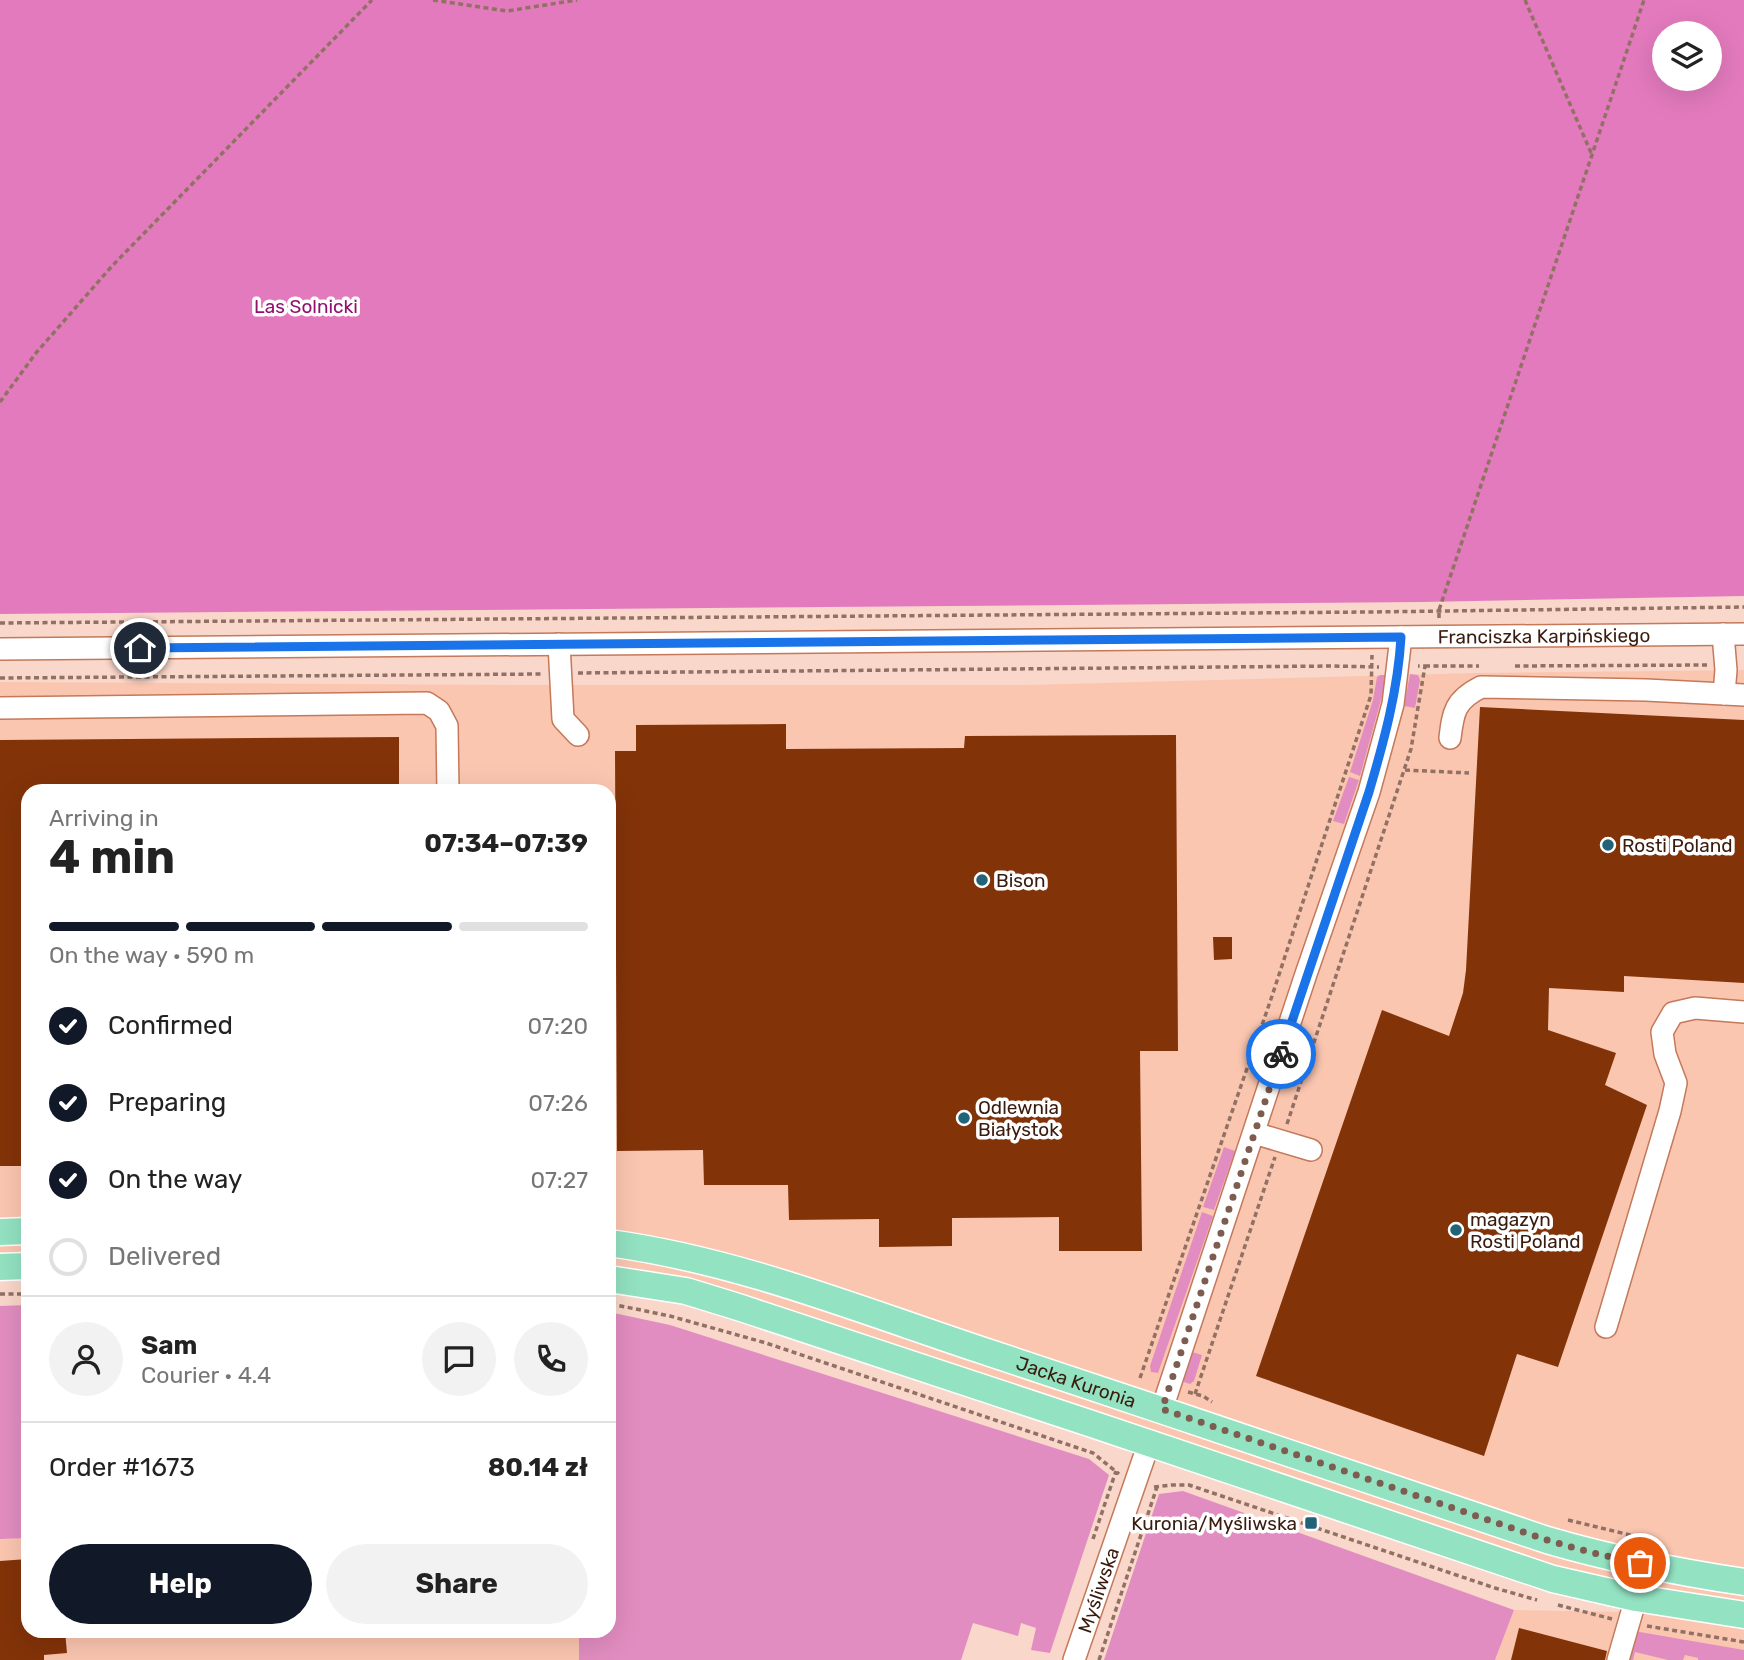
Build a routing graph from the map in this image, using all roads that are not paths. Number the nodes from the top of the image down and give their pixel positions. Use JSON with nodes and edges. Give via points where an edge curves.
{"nodes":[{"id":1,"x":1733,"y":634,"type":"edge"},
{"id":2,"x":1401,"y":637,"type":"junction"},
{"id":3,"x":559,"y":644,"type":"junction"},
{"id":4,"x":0,"y":649,"type":"edge"},
{"id":5,"x":1734,"y":695,"type":"edge"},
{"id":6,"x":0,"y":708,"type":"edge"},
{"id":7,"x":578,"y":735,"type":"dead end"},
{"id":8,"x":1450,"y":738,"type":"dead end"},
{"id":9,"x":448,"y":784,"type":"edge"},
{"id":10,"x":1744,"y":1012,"type":"edge"},
{"id":11,"x":1254,"y":1133,"type":"junction"},
{"id":12,"x":1311,"y":1150,"type":"dead end"},
{"id":13,"x":21,"y":1231,"type":"edge"},
{"id":14,"x":0,"y":1232,"type":"edge"},
{"id":15,"x":616,"y":1244,"type":"edge"},
{"id":16,"x":21,"y":1266,"type":"edge"},
{"id":17,"x":0,"y":1267,"type":"edge"},
{"id":18,"x":616,"y":1280,"type":"edge"},
{"id":19,"x":1606,"y":1327,"type":"dead end"},
{"id":20,"x":1162,"y":1409,"type":"junction"},
{"id":21,"x":1149,"y":1443,"type":"junction"},
{"id":22,"x":1744,"y":1582,"type":"edge"},
{"id":23,"x":1636,"y":1598,"type":"junction"},
{"id":24,"x":1744,"y":1615,"type":"edge"},
{"id":25,"x":1074,"y":1660,"type":"edge"},
{"id":26,"x":1618,"y":1660,"type":"edge"}],
"edges":[{"from":1,"to":2,"type":"street","name":"Franciszka Karpińskiego"},
{"from":1,"to":5,"type":"street","via":[[1725,665]]},
{"from":2,"to":3,"type":"street","name":"Franciszka Karpińskiego"},
{"from":2,"to":11,"type":"street","via":[[1393,704],[1369,792]]},
{"from":3,"to":4,"type":"street","name":"Franciszka Karpińskiego"},
{"from":3,"to":7,"type":"street","via":[[563,719]]},
{"from":5,"to":8,"type":"street","via":[[1481,687],[1456,707]]},
{"from":6,"to":9,"type":"street","via":[[427,703],[439,711],[447,726]]},
{"from":10,"to":19,"type":"street","via":[[1695,1008],[1673,1013],[1662,1032],[1676,1083]]},
{"from":11,"to":12,"type":"street"},
{"from":11,"to":20,"type":"street"},
{"from":13,"to":14,"type":"main road"},
{"from":15,"to":20,"type":"main road","name":"Jacka Kuronia","via":[[736,1268]]},
{"from":16,"to":17,"type":"main road"},
{"from":18,"to":21,"type":"main road","name":"Jacka Kuronia","via":[[686,1291]]},
{"from":20,"to":21,"type":"main road"},
{"from":20,"to":22,"type":"main road","name":"Jacka Kuronia","via":[[1547,1540],[1660,1568]]},
{"from":21,"to":23,"type":"main road","name":"Jacka Kuronia","via":[[1553,1578]]},
{"from":21,"to":25,"type":"street","name":"Myśliwska"},
{"from":23,"to":24,"type":"main road","name":"Jacka Kuronia"},
{"from":23,"to":26,"type":"street"}]}
